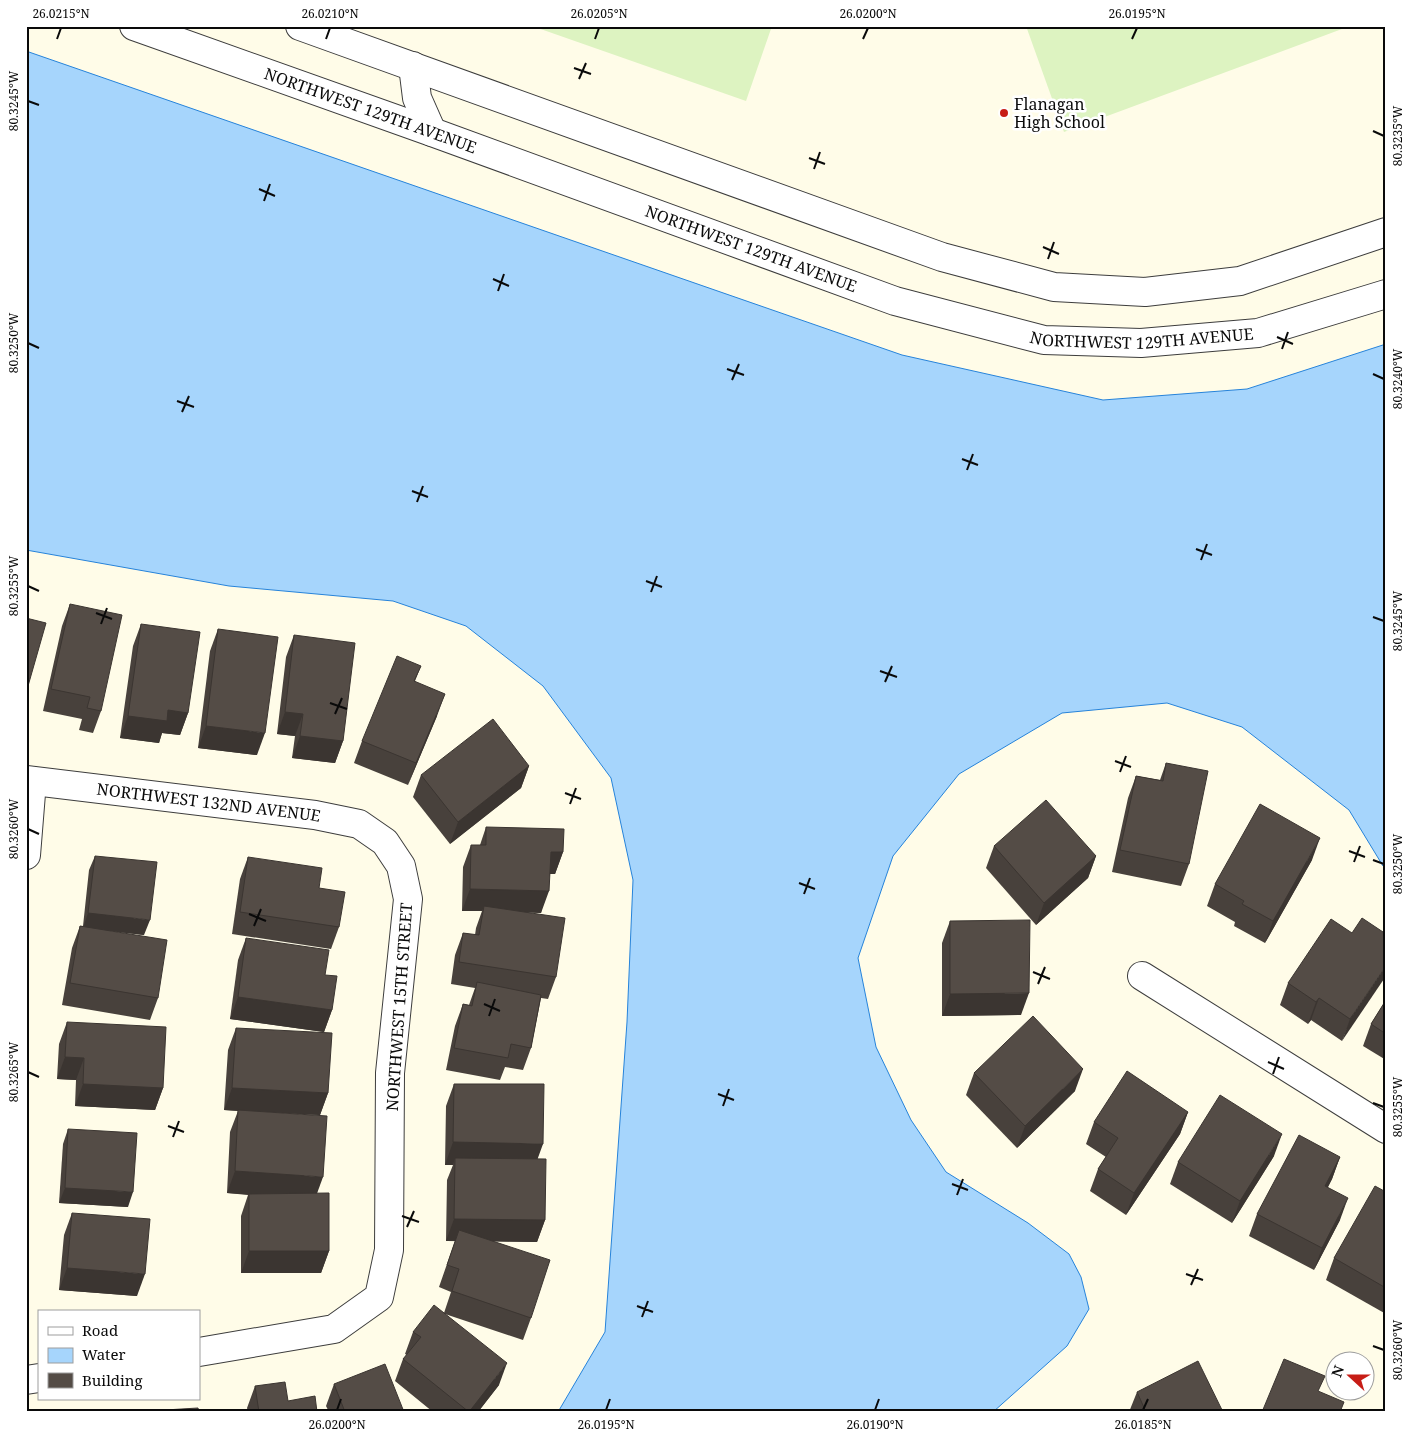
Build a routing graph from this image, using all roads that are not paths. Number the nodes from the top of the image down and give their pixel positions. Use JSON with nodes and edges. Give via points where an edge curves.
{"nodes":[{"id":1,"x":134,"y":26,"type":"edge"},
{"id":2,"x":300,"y":26,"type":"edge"},
{"id":3,"x":413,"y":66,"type":"junction"},
{"id":4,"x":432,"y":132,"type":"junction"},
{"id":5,"x":1386,"y":232,"type":"edge"},
{"id":6,"x":1386,"y":294,"type":"edge"},
{"id":7,"x":29,"y":780,"type":"edge"},
{"id":8,"x":385,"y":842,"type":"joint"},
{"id":9,"x":26,"y":855,"type":"edge"},
{"id":10,"x":1142,"y":976,"type":"dead end"},
{"id":11,"x":1386,"y":1129,"type":"edge"},
{"id":12,"x":200,"y":1352,"type":"edge"}],
"edges":[{"from":1,"to":4,"type":"street","name":"NORTHWEST 129TH AVENUE"},
{"from":2,"to":3,"type":"street"},
{"from":3,"to":4,"type":"street","via":[[417,98]]},
{"from":3,"to":5,"type":"street","via":[[942,257],[1054,287],[1146,292],[1240,281]]},
{"from":4,"to":6,"type":"street","name":"NORTHWEST 129TH AVENUE","via":[[895,301],[1044,340],[1141,343],[1258,333]]},
{"from":7,"to":8,"type":"street","name":"NORTHWEST 132ND AVENUE","via":[[315,815],[359,824]]},
{"from":7,"to":9,"type":"street"},
{"from":8,"to":12,"type":"street","name":"NORTHWEST 15TH STREET","via":[[401,866],[408,899],[390,1073],[389,1250],[379,1297],[334,1329]]},
{"from":10,"to":11,"type":"street"}]}
